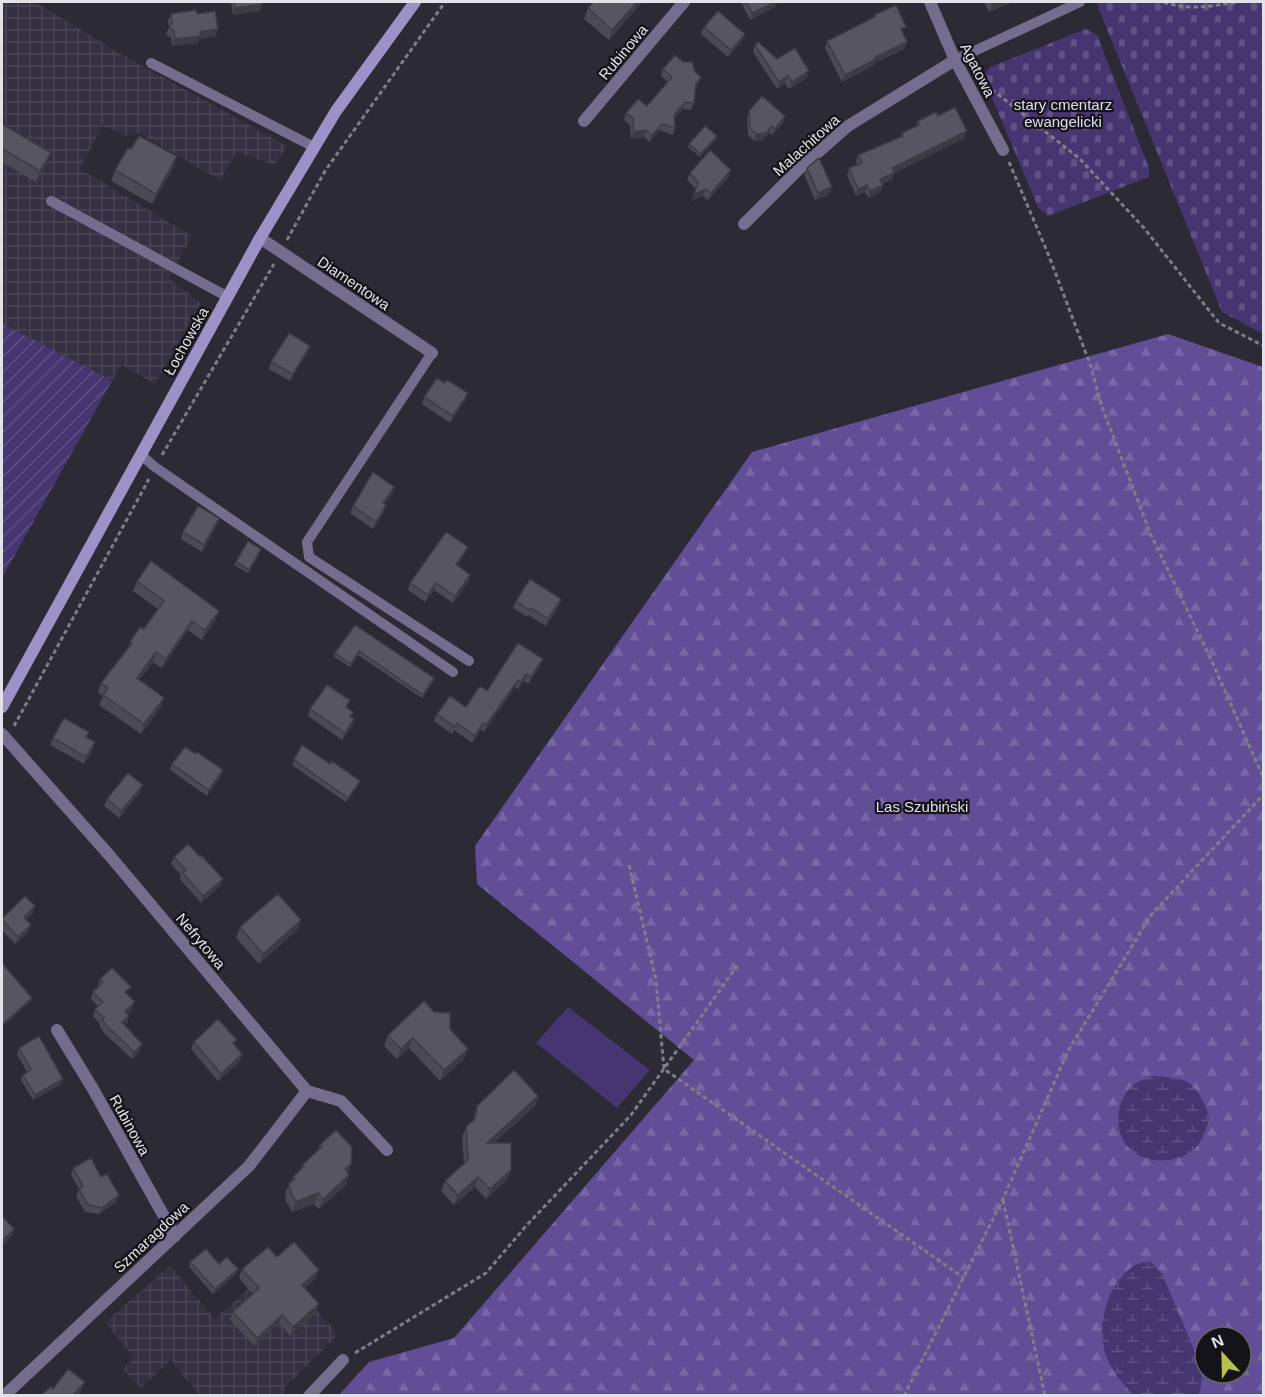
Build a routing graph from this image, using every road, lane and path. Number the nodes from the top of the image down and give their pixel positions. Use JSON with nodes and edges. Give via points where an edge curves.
{"nodes":[{"id":1,"x":415,"y":2,"type":"edge"},
{"id":2,"x":446,"y":2,"type":"edge"},
{"id":3,"x":684,"y":2,"type":"edge"},
{"id":4,"x":930,"y":2,"type":"edge"},
{"id":5,"x":1080,"y":2,"type":"edge"},
{"id":6,"x":1164,"y":2,"type":"edge"},
{"id":7,"x":1238,"y":2,"type":"edge"},
{"id":8,"x":1212,"y":4,"type":"edge"},
{"id":9,"x":956,"y":60,"type":"junction"},
{"id":10,"x":151,"y":63,"type":"dead end"},
{"id":11,"x":982,"y":81,"type":"dead end"},
{"id":12,"x":584,"y":121,"type":"dead end"},
{"id":13,"x":314,"y":147,"type":"junction"},
{"id":14,"x":1003,"y":150,"type":"joint"},
{"id":15,"x":51,"y":201,"type":"dead end"},
{"id":16,"x":744,"y":224,"type":"dead end"},
{"id":17,"x":260,"y":238,"type":"junction"},
{"id":18,"x":280,"y":253,"type":"junction"},
{"id":19,"x":228,"y":297,"type":"junction"},
{"id":20,"x":1263,"y":346,"type":"edge"},
{"id":21,"x":432,"y":353,"type":"joint"},
{"id":22,"x":141,"y":455,"type":"junction"},
{"id":23,"x":155,"y":467,"type":"junction"},
{"id":24,"x":469,"y":661,"type":"dead end"},
{"id":25,"x":453,"y":672,"type":"dead end"},
{"id":26,"x":2,"y":707,"type":"edge"},
{"id":27,"x":4,"y":736,"type":"edge"},
{"id":28,"x":1263,"y":779,"type":"edge"},
{"id":29,"x":1263,"y":794,"type":"edge"},
{"id":30,"x":629,"y":865,"type":"dead end"},
{"id":31,"x":737,"y":966,"type":"dead end"},
{"id":32,"x":57,"y":1030,"type":"dead end"},
{"id":33,"x":664,"y":1069,"type":"junction"},
{"id":34,"x":308,"y":1091,"type":"junction"},
{"id":35,"x":387,"y":1150,"type":"dead end"},
{"id":36,"x":1003,"y":1199,"type":"junction"},
{"id":37,"x":175,"y":1236,"type":"junction"},
{"id":38,"x":964,"y":1278,"type":"junction"},
{"id":39,"x":343,"y":1360,"type":"joint"},
{"id":40,"x":4,"y":1395,"type":"edge"},
{"id":41,"x":309,"y":1395,"type":"edge"},
{"id":42,"x":904,"y":1395,"type":"edge"},
{"id":43,"x":1045,"y":1395,"type":"edge"}],
"edges":[{"from":1,"to":13,"type":"main road","name":"Łochowska"},
{"from":2,"to":18,"type":"path","via":[[325,171]]},
{"from":3,"to":12,"type":"street","name":"Rubinowa"},
{"from":4,"to":9,"type":"street","name":"Agatowa"},
{"from":5,"to":9,"type":"lane"},
{"from":6,"to":8,"type":"path","via":[[1178,7]]},
{"from":7,"to":8,"type":"path"},
{"from":9,"to":14,"type":"street","name":"Agatowa"},
{"from":9,"to":16,"type":"street","name":"Malachitowa","via":[[848,126]]},
{"from":10,"to":13,"type":"lane"},
{"from":11,"to":20,"type":"path","via":[[1079,158],[1144,228],[1220,323]]},
{"from":13,"to":17,"type":"main road","name":"Łochowska"},
{"from":14,"to":28,"type":"path","via":[[1058,278],[1151,535]]},
{"from":15,"to":19,"type":"lane"},
{"from":17,"to":18,"type":"street","name":"Diamentowa"},
{"from":17,"to":19,"type":"main road","name":"Łochowska"},
{"from":18,"to":21,"type":"street","name":"Diamentowa"},
{"from":18,"to":23,"type":"path"},
{"from":19,"to":22,"type":"main road","name":"Łochowska"},
{"from":21,"to":24,"type":"lane","via":[[307,542],[309,557]]},
{"from":22,"to":23,"type":"lane"},
{"from":22,"to":26,"type":"main road","name":"Łochowska"},
{"from":23,"to":25,"type":"lane"},
{"from":23,"to":27,"type":"path"},
{"from":27,"to":34,"type":"street","name":"Nefrytowa"},
{"from":29,"to":36,"type":"path","via":[[1151,915],[1068,1051]]},
{"from":30,"to":33,"type":"path","via":[[656,980]]},
{"from":31,"to":33,"type":"path"},
{"from":32,"to":37,"type":"street","name":"Rubinowa"},
{"from":33,"to":38,"type":"path"},
{"from":33,"to":39,"type":"path","via":[[631,1115],[486,1273]]},
{"from":34,"to":35,"type":"street","via":[[341,1101]]},
{"from":34,"to":37,"type":"street","name":"Szmaragdowa","via":[[249,1166]]},
{"from":36,"to":38,"type":"path"},
{"from":36,"to":43,"type":"path"},
{"from":37,"to":40,"type":"street","name":"Szmaragdowa"},
{"from":38,"to":42,"type":"path"},
{"from":39,"to":41,"type":"street"}]}
